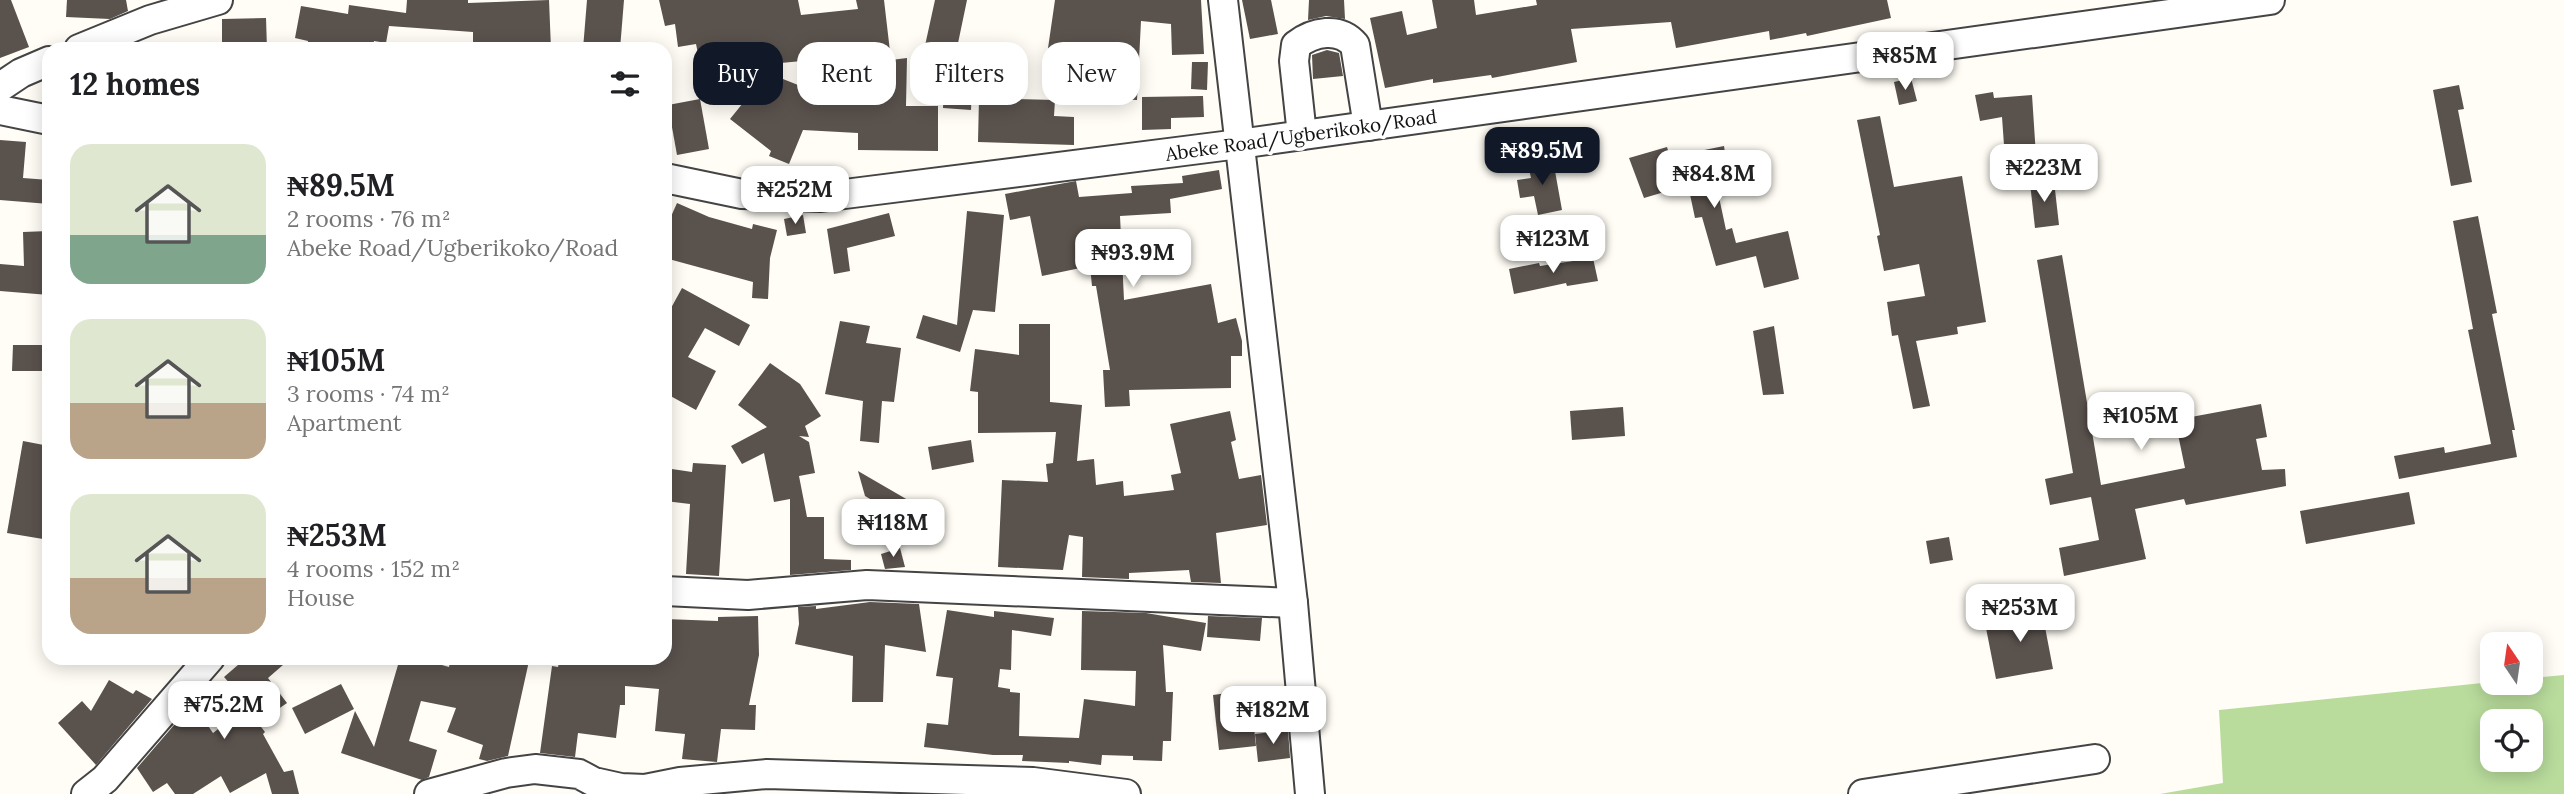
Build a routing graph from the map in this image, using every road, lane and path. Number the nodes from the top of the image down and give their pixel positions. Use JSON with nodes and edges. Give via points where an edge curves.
{"nodes":[{"id":1,"x":218,"y":0,"type":"edge"},
{"id":2,"x":1223,"y":0,"type":"edge"},
{"id":3,"x":2270,"y":0,"type":"edge"},
{"id":4,"x":96,"y":42,"type":"edge"},
{"id":5,"x":42,"y":64,"type":"edge"},
{"id":6,"x":0,"y":87,"type":"edge"},
{"id":7,"x":0,"y":110,"type":"edge"},
{"id":8,"x":42,"y":119,"type":"edge"},
{"id":9,"x":1368,"y":126,"type":"junction"},
{"id":10,"x":1302,"y":135,"type":"junction"},
{"id":11,"x":1239,"y":144,"type":"junction"},
{"id":12,"x":672,"y":179,"type":"edge"},
{"id":13,"x":672,"y":591,"type":"edge"},
{"id":14,"x":1293,"y":603,"type":"junction"},
{"id":15,"x":204,"y":665,"type":"edge"},
{"id":16,"x":2095,"y":759,"type":"dead end"},
{"id":17,"x":86,"y":794,"type":"edge"},
{"id":18,"x":429,"y":794,"type":"edge"},
{"id":19,"x":1126,"y":794,"type":"edge"},
{"id":20,"x":1310,"y":794,"type":"edge"},
{"id":21,"x":1863,"y":794,"type":"edge"}],
"edges":[{"from":1,"to":4,"type":"street"},
{"from":2,"to":11,"type":"street"},
{"from":3,"to":9,"type":"street","name":"Abeke Road/Ugberikoko/Road"},
{"from":5,"to":6,"type":"street"},
{"from":7,"to":8,"type":"street"},
{"from":9,"to":10,"type":"street","name":"Abeke Road/Ugberikoko/Road"},
{"from":9,"to":10,"type":"street","via":[[1355,45],[1336,33],[1322,33],[1296,46]]},
{"from":10,"to":11,"type":"street","name":"Abeke Road/Ugberikoko/Road"},
{"from":11,"to":12,"type":"street","name":"Abeke Road/Ugberikoko/Road","via":[[821,197],[742,194]]},
{"from":11,"to":14,"type":"street"},
{"from":13,"to":14,"type":"street","via":[[748,595],[867,585]]},
{"from":14,"to":20,"type":"street"},
{"from":15,"to":17,"type":"street","via":[[105,779]]},
{"from":16,"to":21,"type":"street"},
{"from":18,"to":19,"type":"street","via":[[535,769],[579,774],[621,788],[767,774],[1033,782]]}]}
